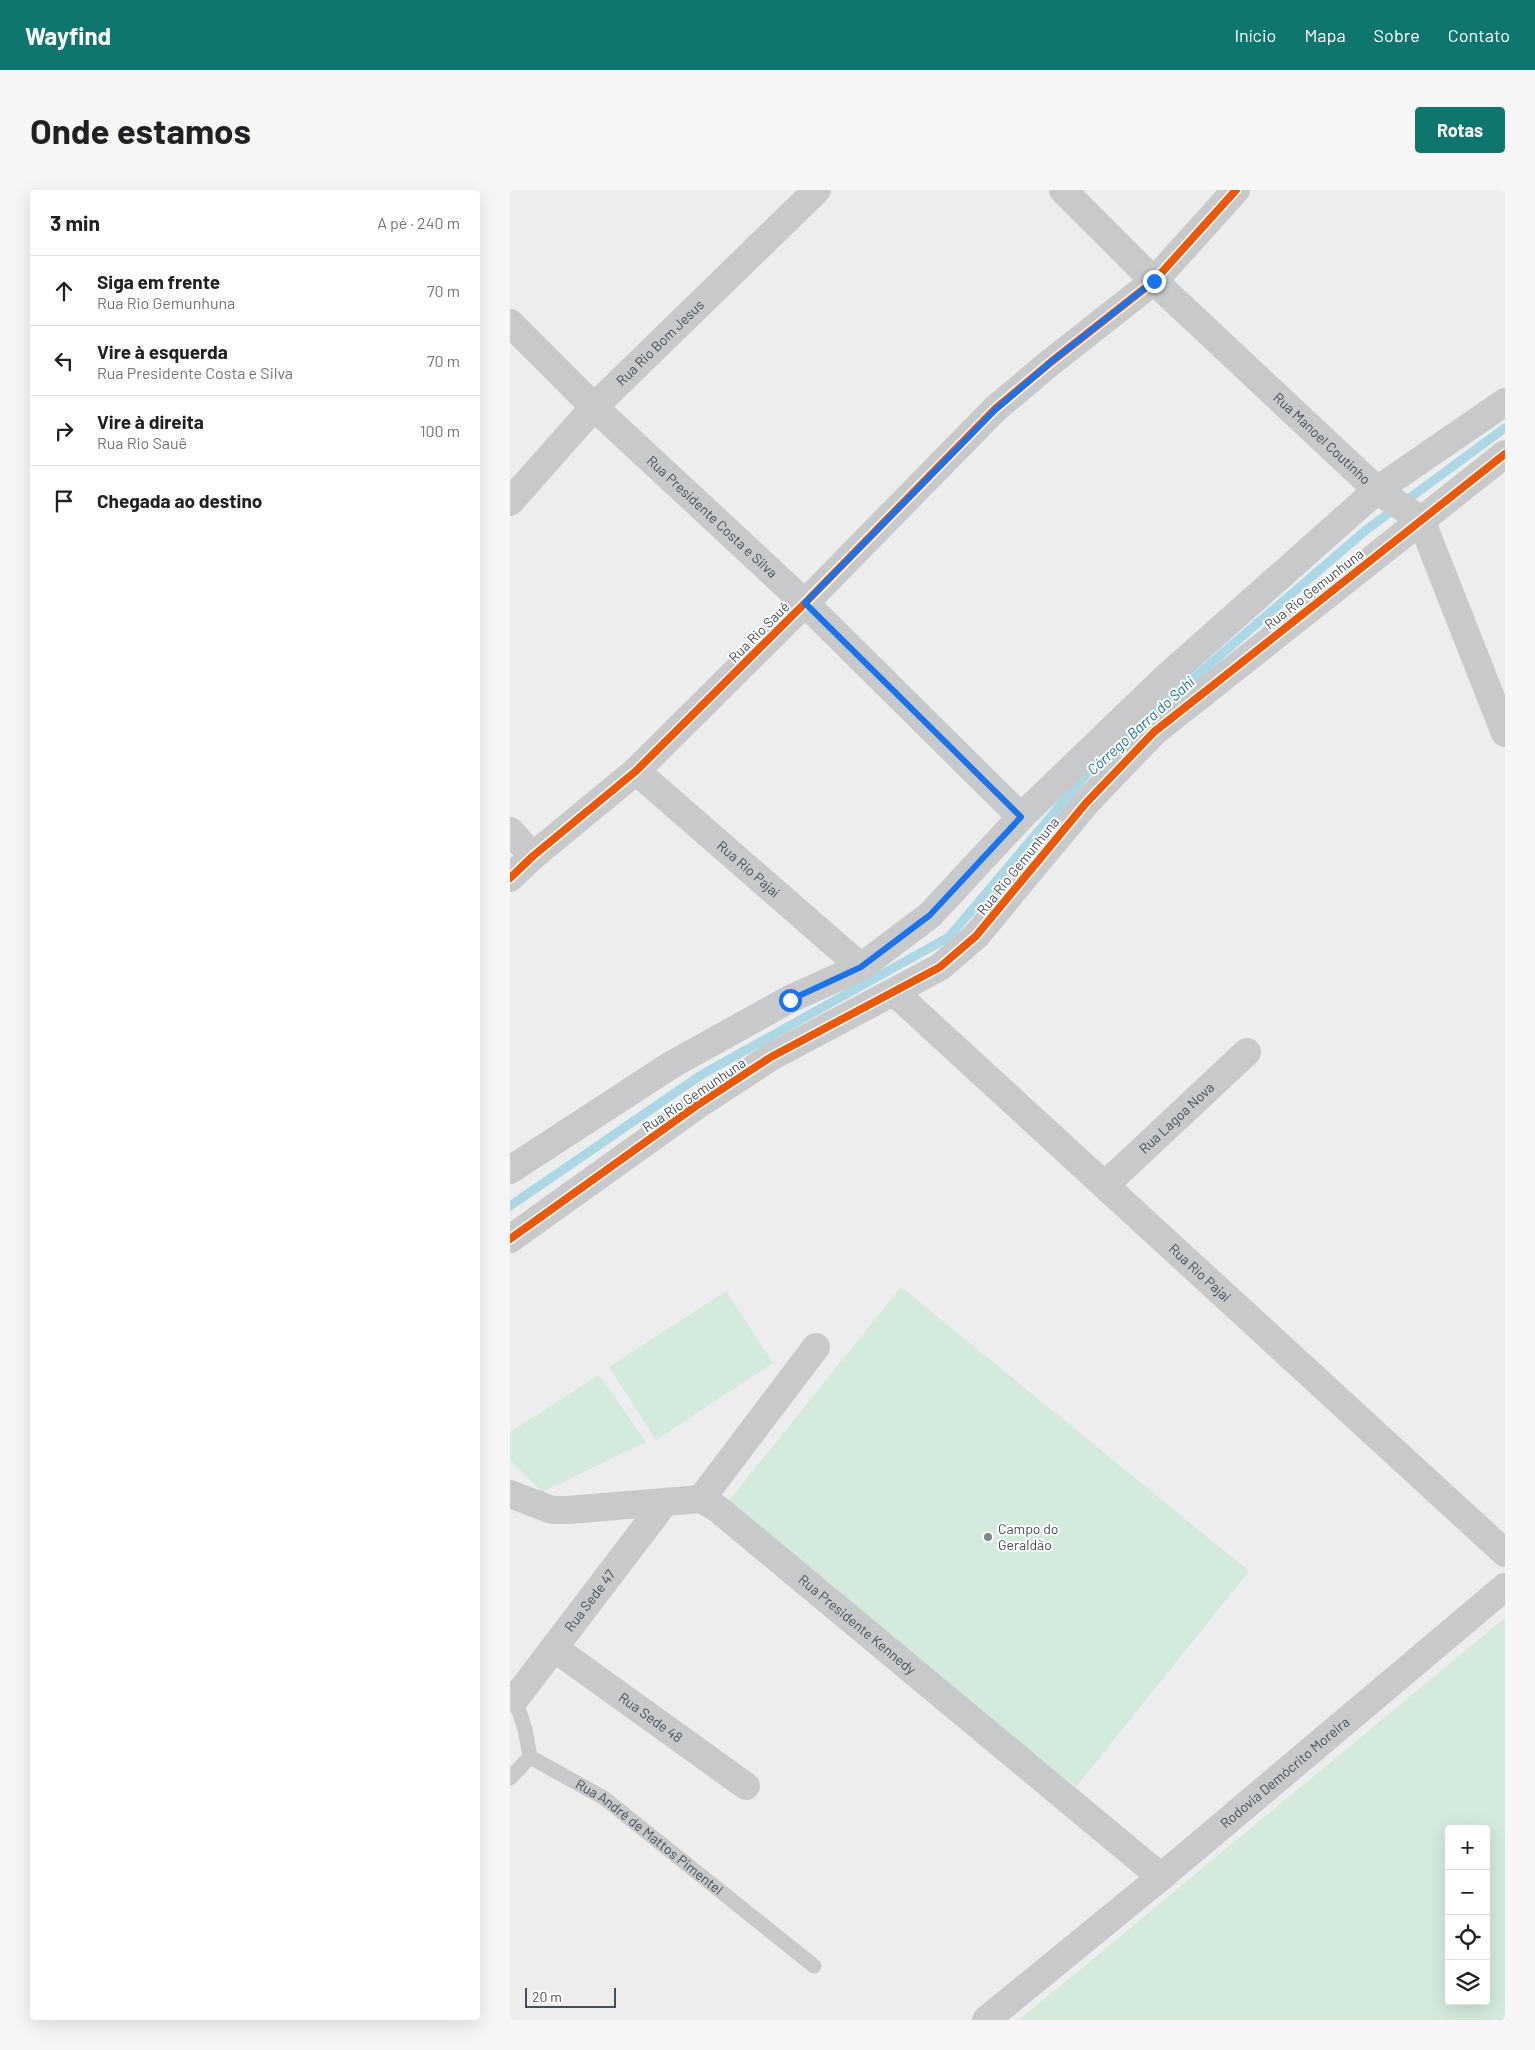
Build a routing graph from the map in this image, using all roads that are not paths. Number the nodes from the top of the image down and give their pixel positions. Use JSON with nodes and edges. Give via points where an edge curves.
{"nodes":[{"id":1,"x":817,"y":190,"type":"edge"},
{"id":2,"x":1063,"y":190,"type":"edge"},
{"id":3,"x":1236,"y":190,"type":"edge"},
{"id":4,"x":1154,"y":281,"type":"junction"},
{"id":5,"x":510,"y":323,"type":"edge"},
{"id":6,"x":1505,"y":402,"type":"edge"},
{"id":7,"x":594,"y":407,"type":"junction"},
{"id":8,"x":1505,"y":454,"type":"edge"},
{"id":9,"x":1377,"y":490,"type":"junction"},
{"id":10,"x":510,"y":502,"type":"edge"},
{"id":11,"x":1421,"y":520,"type":"junction"},
{"id":12,"x":805,"y":603,"type":"junction"},
{"id":13,"x":1505,"y":733,"type":"edge"},
{"id":14,"x":636,"y":771,"type":"junction"},
{"id":15,"x":1021,"y":817,"type":"junction"},
{"id":16,"x":510,"y":831,"type":"edge"},
{"id":17,"x":533,"y":856,"type":"junction"},
{"id":18,"x":510,"y":878,"type":"edge"},
{"id":19,"x":861,"y":967,"type":"junction"},
{"id":20,"x":894,"y":992,"type":"junction"},
{"id":21,"x":1247,"y":1052,"type":"dead end"},
{"id":22,"x":510,"y":1170,"type":"edge"},
{"id":23,"x":1105,"y":1185,"type":"junction"},
{"id":24,"x":510,"y":1239,"type":"edge"},
{"id":25,"x":816,"y":1347,"type":"dead end"},
{"id":26,"x":510,"y":1494,"type":"edge"},
{"id":27,"x":701,"y":1499,"type":"junction"},
{"id":28,"x":665,"y":1502,"type":"junction"},
{"id":29,"x":1505,"y":1553,"type":"edge"},
{"id":30,"x":1505,"y":1587,"type":"edge"},
{"id":31,"x":554,"y":1648,"type":"junction"},
{"id":32,"x":513,"y":1697,"type":"edge"},
{"id":33,"x":530,"y":1757,"type":"junction"},
{"id":34,"x":510,"y":1778,"type":"edge"},
{"id":35,"x":746,"y":1786,"type":"dead end"},
{"id":36,"x":1161,"y":1877,"type":"junction"},
{"id":37,"x":814,"y":1966,"type":"dead end"},
{"id":38,"x":986,"y":2020,"type":"edge"}],
"edges":[{"from":1,"to":7,"type":"street","name":"Rua Rio Bom Jesus"},
{"from":2,"to":4,"type":"street","name":"Rua Manoel Coutinho"},
{"from":3,"to":4,"type":"street","name":"Rua Rio Sauê"},
{"from":4,"to":9,"type":"street","name":"Rua Manoel Coutinho"},
{"from":4,"to":12,"type":"street","name":"Rua Rio Sauê","via":[[995,410]]},
{"from":5,"to":7,"type":"street","name":"Rua Presidente Costa e Silva"},
{"from":6,"to":9,"type":"street","name":"Rua Rio Gemunhuna"},
{"from":7,"to":10,"type":"street","name":"Rua Rio Bom Jesus"},
{"from":7,"to":12,"type":"street","name":"Rua Presidente Costa e Silva"},
{"from":8,"to":11,"type":"street","name":"Rua Rio Gemunhuna"},
{"from":9,"to":11,"type":"street","name":"Rua Manoel Coutinho"},
{"from":9,"to":15,"type":"street","name":"Rua Rio Gemunhuna","via":[[1161,682]]},
{"from":11,"to":13,"type":"street"},
{"from":11,"to":20,"type":"street","name":"Rua Rio Gemunhuna","via":[[1154,732],[1086,803],[976,936],[940,966]]},
{"from":12,"to":14,"type":"street","name":"Rua Rio Sauê"},
{"from":12,"to":15,"type":"street","name":"Rua Presidente Costa e Silva"},
{"from":14,"to":17,"type":"street","name":"Rua Rio Sauê"},
{"from":14,"to":19,"type":"street","name":"Rua Rio Pajaí"},
{"from":15,"to":19,"type":"street","name":"Rua Rio Gemunhuna","via":[[930,915]]},
{"from":16,"to":17,"type":"street"},
{"from":17,"to":18,"type":"street","name":"Rua Rio Sauê"},
{"from":19,"to":22,"type":"street","name":"Rua Rio Gemunhuna","via":[[790,1000],[672,1065]]},
{"from":20,"to":23,"type":"street","name":"Rua Rio Pajaí"},
{"from":20,"to":24,"type":"street","name":"Rua Rio Gemunhuna","via":[[772,1057],[696,1106]]},
{"from":21,"to":23,"type":"street","name":"Rua Lagoa Nova"},
{"from":23,"to":29,"type":"street","name":"Rua Rio Pajaí"},
{"from":25,"to":27,"type":"street"},
{"from":26,"to":28,"type":"street","via":[[552,1510]]},
{"from":27,"to":28,"type":"street"},
{"from":27,"to":36,"type":"street","name":"Rua Presidente Kennedy"},
{"from":28,"to":31,"type":"street","name":"Rua Sede 47"},
{"from":30,"to":36,"type":"street","name":"Rodovia Demócrito Moreira"},
{"from":31,"to":32,"type":"street","name":"Rua Sede 47"},
{"from":31,"to":35,"type":"street","name":"Rua Sede 48"},
{"from":32,"to":33,"type":"lane"},
{"from":33,"to":34,"type":"lane"},
{"from":33,"to":37,"type":"lane","name":"Rua André de Mattos Pimentel","via":[[604,1798]]},
{"from":36,"to":38,"type":"street","name":"Rodovia Demócrito Moreira"}]}
